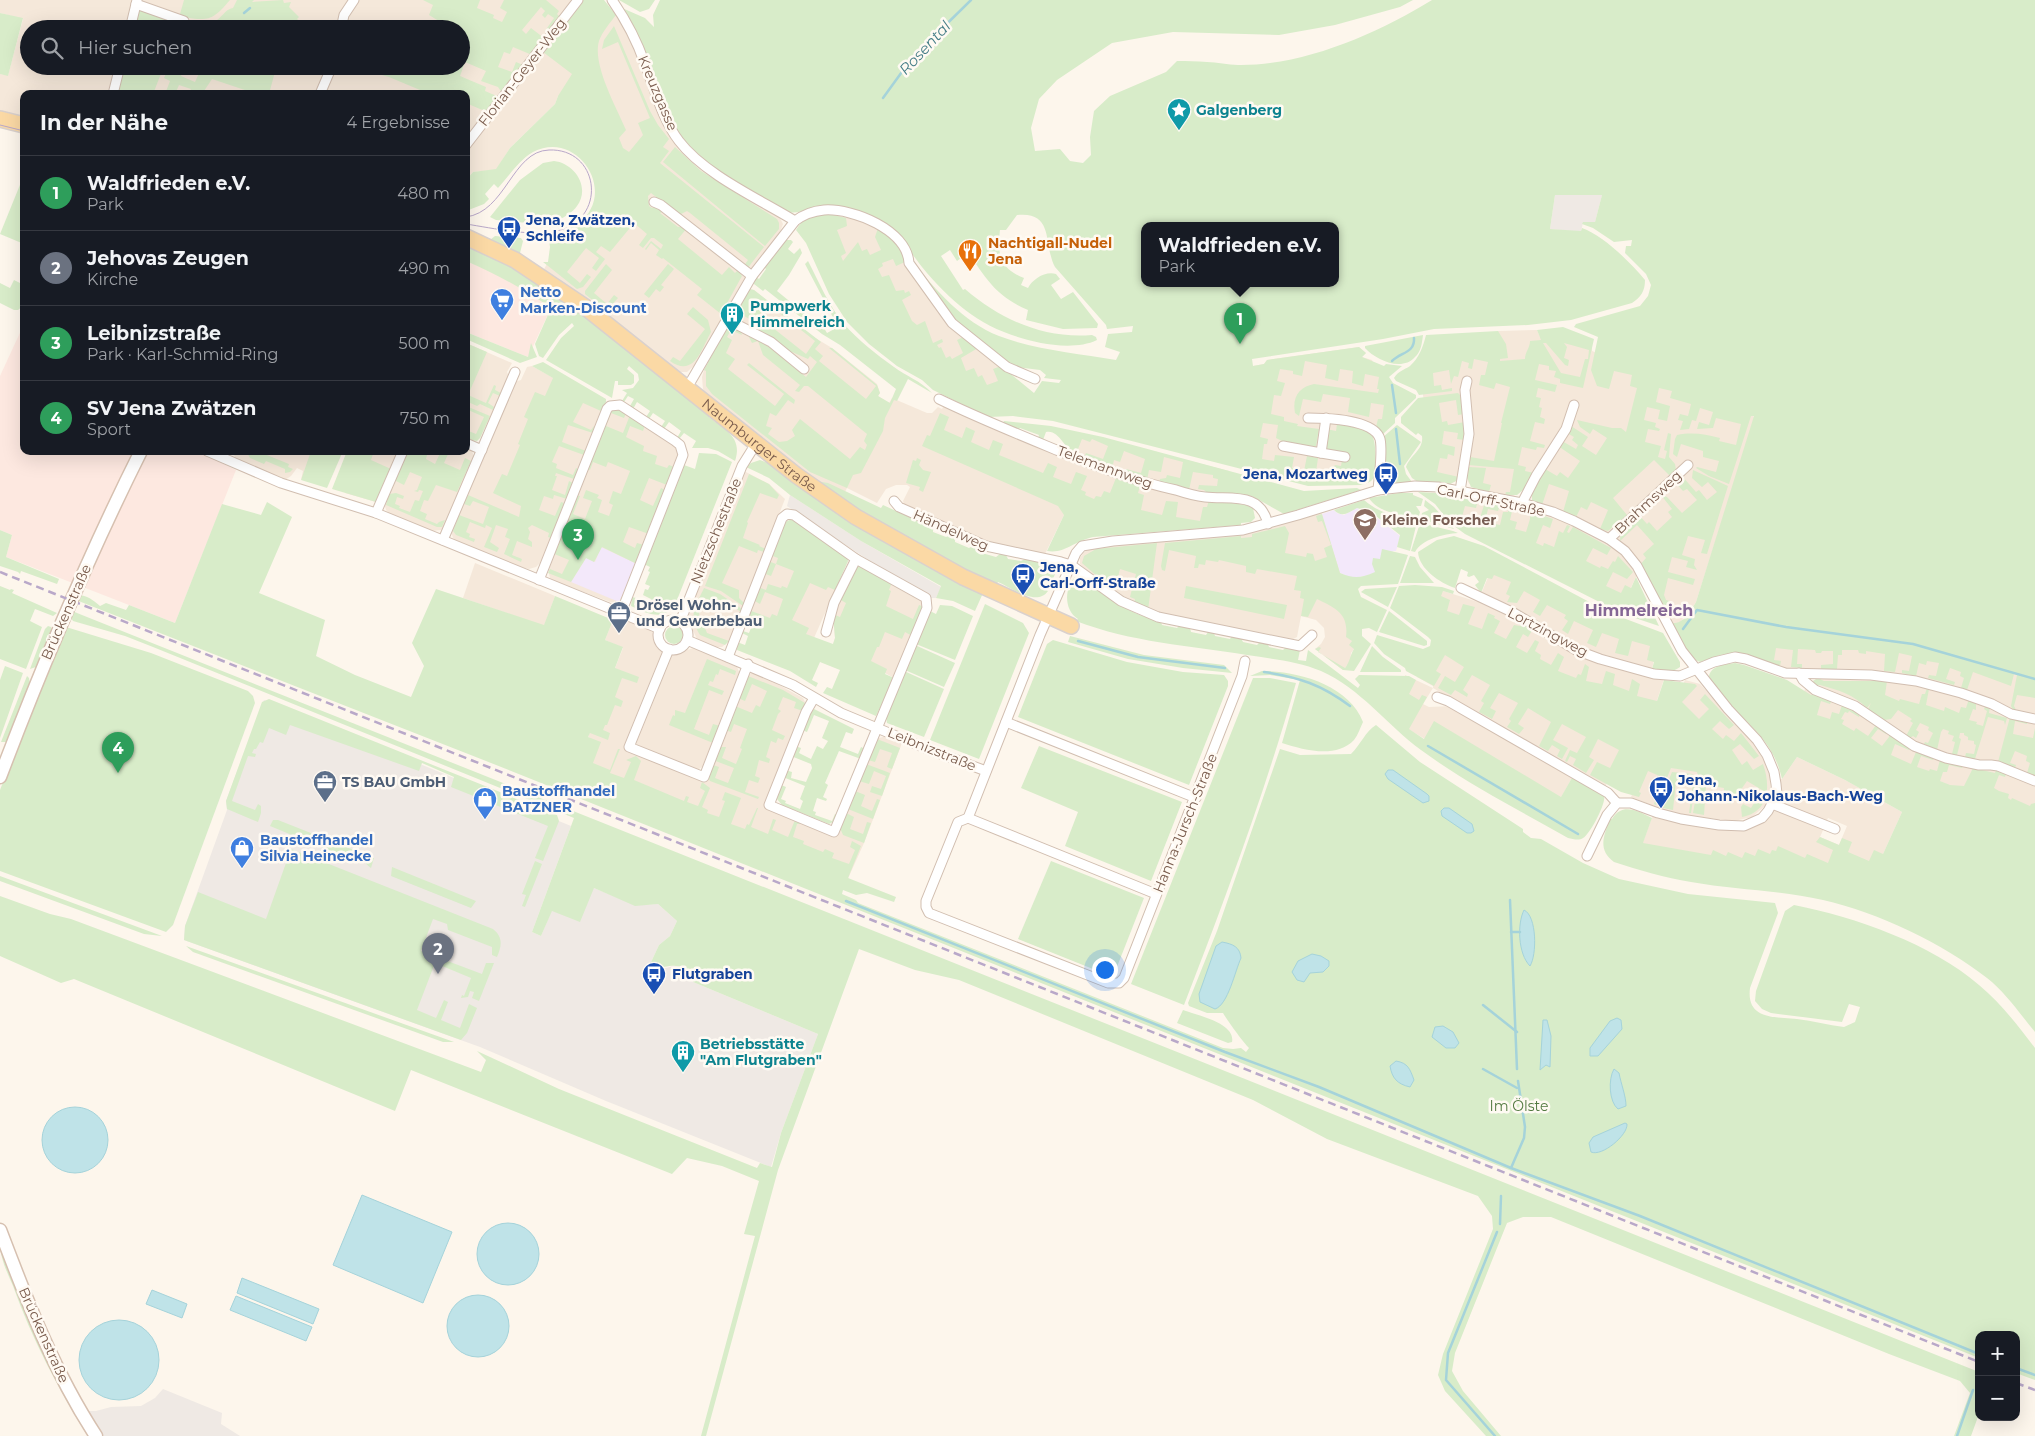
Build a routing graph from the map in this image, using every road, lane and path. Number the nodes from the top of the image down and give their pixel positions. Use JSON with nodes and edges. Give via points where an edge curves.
{"nodes":[{"id":1,"x":354,"y":0,"type":"edge"},
{"id":2,"x":578,"y":0,"type":"edge"},
{"id":3,"x":612,"y":0,"type":"edge"},
{"id":4,"x":137,"y":2,"type":"edge"},
{"id":5,"x":132,"y":20,"type":"edge"},
{"id":6,"x":182,"y":20,"type":"edge"},
{"id":7,"x":343,"y":20,"type":"edge"},
{"id":8,"x":118,"y":75,"type":"edge"},
{"id":9,"x":328,"y":75,"type":"edge"},
{"id":10,"x":114,"y":90,"type":"edge"},
{"id":11,"x":322,"y":90,"type":"edge"},
{"id":12,"x":0,"y":119,"type":"edge"},
{"id":13,"x":20,"y":124,"type":"edge"},
{"id":14,"x":470,"y":140,"type":"edge"},
{"id":15,"x":654,"y":202,"type":"dead end"},
{"id":16,"x":795,"y":221,"type":"junction"},
{"id":17,"x":470,"y":239,"type":"edge"},
{"id":18,"x":752,"y":276,"type":"junction"},
{"id":19,"x":728,"y":320,"type":"junction"},
{"id":20,"x":804,"y":369,"type":"dead end"},
{"id":21,"x":515,"y":372,"type":"dead end"},
{"id":22,"x":1035,"y":379,"type":"dead end"},
{"id":23,"x":1468,"y":381,"type":"dead end"},
{"id":24,"x":687,"y":388,"type":"junction"},
{"id":25,"x":939,"y":399,"type":"dead end"},
{"id":26,"x":1574,"y":405,"type":"dead end"},
{"id":27,"x":1308,"y":418,"type":"dead end"},
{"id":28,"x":1326,"y":418,"type":"junction"},
{"id":29,"x":757,"y":442,"type":"junction"},
{"id":30,"x":470,"y":445,"type":"edge"},
{"id":31,"x":1283,"y":446,"type":"dead end"},
{"id":32,"x":482,"y":450,"type":"junction"},
{"id":33,"x":1320,"y":453,"type":"junction"},
{"id":34,"x":139,"y":455,"type":"edge"},
{"id":35,"x":226,"y":455,"type":"edge"},
{"id":36,"x":401,"y":455,"type":"edge"},
{"id":37,"x":1345,"y":457,"type":"dead end"},
{"id":38,"x":1688,"y":465,"type":"dead end"},
{"id":39,"x":1378,"y":490,"type":"junction"},
{"id":40,"x":1460,"y":491,"type":"junction"},
{"id":41,"x":894,"y":501,"type":"dead end"},
{"id":42,"x":1522,"y":503,"type":"junction"},
{"id":43,"x":376,"y":513,"type":"junction"},
{"id":44,"x":1268,"y":524,"type":"junction"},
{"id":45,"x":1609,"y":539,"type":"junction"},
{"id":46,"x":443,"y":540,"type":"junction"},
{"id":47,"x":856,"y":558,"type":"junction"},
{"id":48,"x":1071,"y":565,"type":"junction"},
{"id":49,"x":539,"y":580,"type":"junction"},
{"id":50,"x":1461,"y":588,"type":"dead end"},
{"id":51,"x":621,"y":613,"type":"junction"},
{"id":52,"x":1048,"y":616,"type":"junction"},
{"id":53,"x":680,"y":622,"type":"junction"},
{"id":54,"x":1070,"y":626,"type":"dead end"},
{"id":55,"x":660,"y":629,"type":"junction"},
{"id":56,"x":826,"y":632,"type":"dead end"},
{"id":57,"x":1312,"y":635,"type":"dead end"},
{"id":58,"x":687,"y":640,"type":"junction"},
{"id":59,"x":669,"y":649,"type":"junction"},
{"id":60,"x":728,"y":657,"type":"junction"},
{"id":61,"x":1245,"y":661,"type":"dead end"},
{"id":62,"x":748,"y":664,"type":"junction"},
{"id":63,"x":1696,"y":671,"type":"junction"},
{"id":64,"x":1799,"y":673,"type":"junction"},
{"id":65,"x":1437,"y":697,"type":"dead end"},
{"id":66,"x":814,"y":698,"type":"junction"},
{"id":67,"x":2035,"y":720,"type":"edge"},
{"id":68,"x":1006,"y":722,"type":"junction"},
{"id":69,"x":877,"y":728,"type":"junction"},
{"id":70,"x":986,"y":771,"type":"junction"},
{"id":71,"x":0,"y":777,"type":"edge"},
{"id":72,"x":2035,"y":781,"type":"edge"},
{"id":73,"x":1196,"y":798,"type":"junction"},
{"id":74,"x":1617,"y":803,"type":"junction"},
{"id":75,"x":1772,"y":804,"type":"junction"},
{"id":76,"x":968,"y":818,"type":"junction"},
{"id":77,"x":1835,"y":829,"type":"dead end"},
{"id":78,"x":1587,"y":856,"type":"dead end"},
{"id":79,"x":1156,"y":894,"type":"junction"},
{"id":80,"x":0,"y":1230,"type":"edge"},
{"id":81,"x":96,"y":1436,"type":"edge"}],
"edges":[{"from":1,"to":7,"type":"street"},
{"from":2,"to":14,"type":"street","name":"Florian-Geyer-Weg"},
{"from":3,"to":16,"type":"street","name":"Kreuzgasse","via":[[629,26],[666,119],[679,141],[714,172]]},
{"from":4,"to":5,"type":"street"},
{"from":4,"to":6,"type":"street"},
{"from":8,"to":10,"type":"street"},
{"from":9,"to":11,"type":"street"},
{"from":12,"to":13,"type":"main road"},
{"from":15,"to":18,"type":"street"},
{"from":16,"to":18,"type":"street"},
{"from":16,"to":22,"type":"street","via":[[803,215],[823,210],[855,215],[889,231],[908,254],[908,263],[952,323],[1007,367]]},
{"from":17,"to":24,"type":"main road","name":"Naumburger Straße","via":[[542,276]]},
{"from":18,"to":19,"type":"street"},
{"from":19,"to":20,"type":"street","via":[[771,342]]},
{"from":19,"to":24,"type":"street"},
{"from":21,"to":32,"type":"street"},
{"from":23,"to":40,"type":"street","via":[[1465,390],[1469,434]]},
{"from":24,"to":29,"type":"main road","name":"Naumburger Straße"},
{"from":25,"to":44,"type":"street","name":"Telemannweg","via":[[1143,483],[1205,497],[1250,501],[1260,507]]},
{"from":26,"to":42,"type":"street","via":[[1566,428]]},
{"from":27,"to":28,"type":"street"},
{"from":28,"to":33,"type":"street"},
{"from":28,"to":39,"type":"street","via":[[1368,426],[1375,431],[1380,443]]},
{"from":29,"to":52,"type":"main road","name":"Naumburger Straße","via":[[796,475],[856,517],[963,577]]},
{"from":29,"to":53,"type":"street","name":"Nietzschestraße","via":[[742,466]]},
{"from":30,"to":32,"type":"street"},
{"from":31,"to":33,"type":"street"},
{"from":32,"to":46,"type":"street"},
{"from":33,"to":37,"type":"street"},
{"from":34,"to":71,"type":"street","name":"Brückenstraße","via":[[38,676]]},
{"from":35,"to":43,"type":"street","via":[[281,483]]},
{"from":36,"to":43,"type":"street"},
{"from":38,"to":45,"type":"street","name":"Brahmsweg"},
{"from":39,"to":40,"type":"street","name":"Carl-Orff-Straße","via":[[1415,486]]},
{"from":39,"to":44,"type":"street","name":"Carl-Orff-Straße"},
{"from":40,"to":42,"type":"street","name":"Carl-Orff-Straße"},
{"from":41,"to":48,"type":"street","name":"Händelweg","via":[[899,507],[986,546]]},
{"from":42,"to":45,"type":"street","name":"Carl-Orff-Straße","via":[[1553,512]]},
{"from":43,"to":46,"type":"street"},
{"from":44,"to":48,"type":"street","name":"Carl-Orff-Straße","via":[[1243,530],[1093,543],[1082,546]]},
{"from":45,"to":63,"type":"street","name":"Carl-Orff-Straße","via":[[1625,551],[1636,566],[1670,633]]},
{"from":46,"to":49,"type":"street"},
{"from":47,"to":56,"type":"street","via":[[834,603]]},
{"from":47,"to":60,"type":"street","via":[[794,515],[787,514],[782,518]]},
{"from":47,"to":69,"type":"street","via":[[926,598],[927,602]]},
{"from":48,"to":52,"type":"street","name":"Carl-Orff-Straße"},
{"from":48,"to":57,"type":"street","via":[[1121,601],[1158,617],[1300,646]]},
{"from":49,"to":51,"type":"street"},
{"from":49,"to":51,"type":"street","via":[[607,409],[620,405],[676,441],[683,455]]},
{"from":50,"to":63,"type":"street","name":"Lortzingweg","via":[[1514,613],[1576,650],[1600,659],[1664,675],[1680,676]]},
{"from":51,"to":55,"type":"street"},
{"from":52,"to":54,"type":"main road","name":"Naumburger Straße"},
{"from":52,"to":68,"type":"street","name":"Carl-Orff-Straße"},
{"from":53,"to":55,"type":"street","via":[[668,621]]},
{"from":53,"to":58,"type":"street","via":[[686,628]]},
{"from":55,"to":59,"type":"street","via":[[660,640]]},
{"from":58,"to":59,"type":"street","via":[[680,648]]},
{"from":58,"to":60,"type":"street","name":"Leibnizstraße"},
{"from":59,"to":62,"type":"street","via":[[629,747],[704,777]]},
{"from":60,"to":62,"type":"street","name":"Leibnizstraße"},
{"from":61,"to":73,"type":"street","name":"Hanna-Jursch-Straße"},
{"from":62,"to":66,"type":"street","name":"Leibnizstraße"},
{"from":63,"to":64,"type":"street","name":"Lortzingweg","via":[[1735,657],[1785,673]]},
{"from":63,"to":75,"type":"street","name":"Carl-Orff-Straße","via":[[1757,740],[1767,756],[1776,784]]},
{"from":64,"to":67,"type":"street","name":"Lortzingweg","via":[[1870,675],[1916,681],[1961,693],[2011,714]]},
{"from":64,"to":72,"type":"street","via":[[1815,690],[1855,706],[1914,746],[1946,758],[1998,766]]},
{"from":65,"to":74,"type":"street","via":[[1537,750],[1608,793]]},
{"from":66,"to":69,"type":"street","name":"Leibnizstraße"},
{"from":66,"to":69,"type":"street","via":[[770,805],[834,832]]},
{"from":68,"to":70,"type":"street","name":"Carl-Orff-Straße"},
{"from":68,"to":73,"type":"street"},
{"from":69,"to":70,"type":"street","name":"Leibnizstraße"},
{"from":70,"to":76,"type":"street","name":"Carl-Orff-Straße"},
{"from":73,"to":79,"type":"street","name":"Hanna-Jursch-Straße"},
{"from":74,"to":75,"type":"street","via":[[1631,803],[1682,819],[1734,827],[1762,818]]},
{"from":74,"to":78,"type":"street","via":[[1606,815]]},
{"from":75,"to":77,"type":"street"},
{"from":76,"to":79,"type":"street"},
{"from":76,"to":79,"type":"street","name":"Hanna-Jursch-Straße","via":[[958,822],[926,900],[929,912],[1108,983],[1119,983],[1124,978]]},
{"from":80,"to":81,"type":"street","name":"Brückenstraße","via":[[50,1353]]}]}
